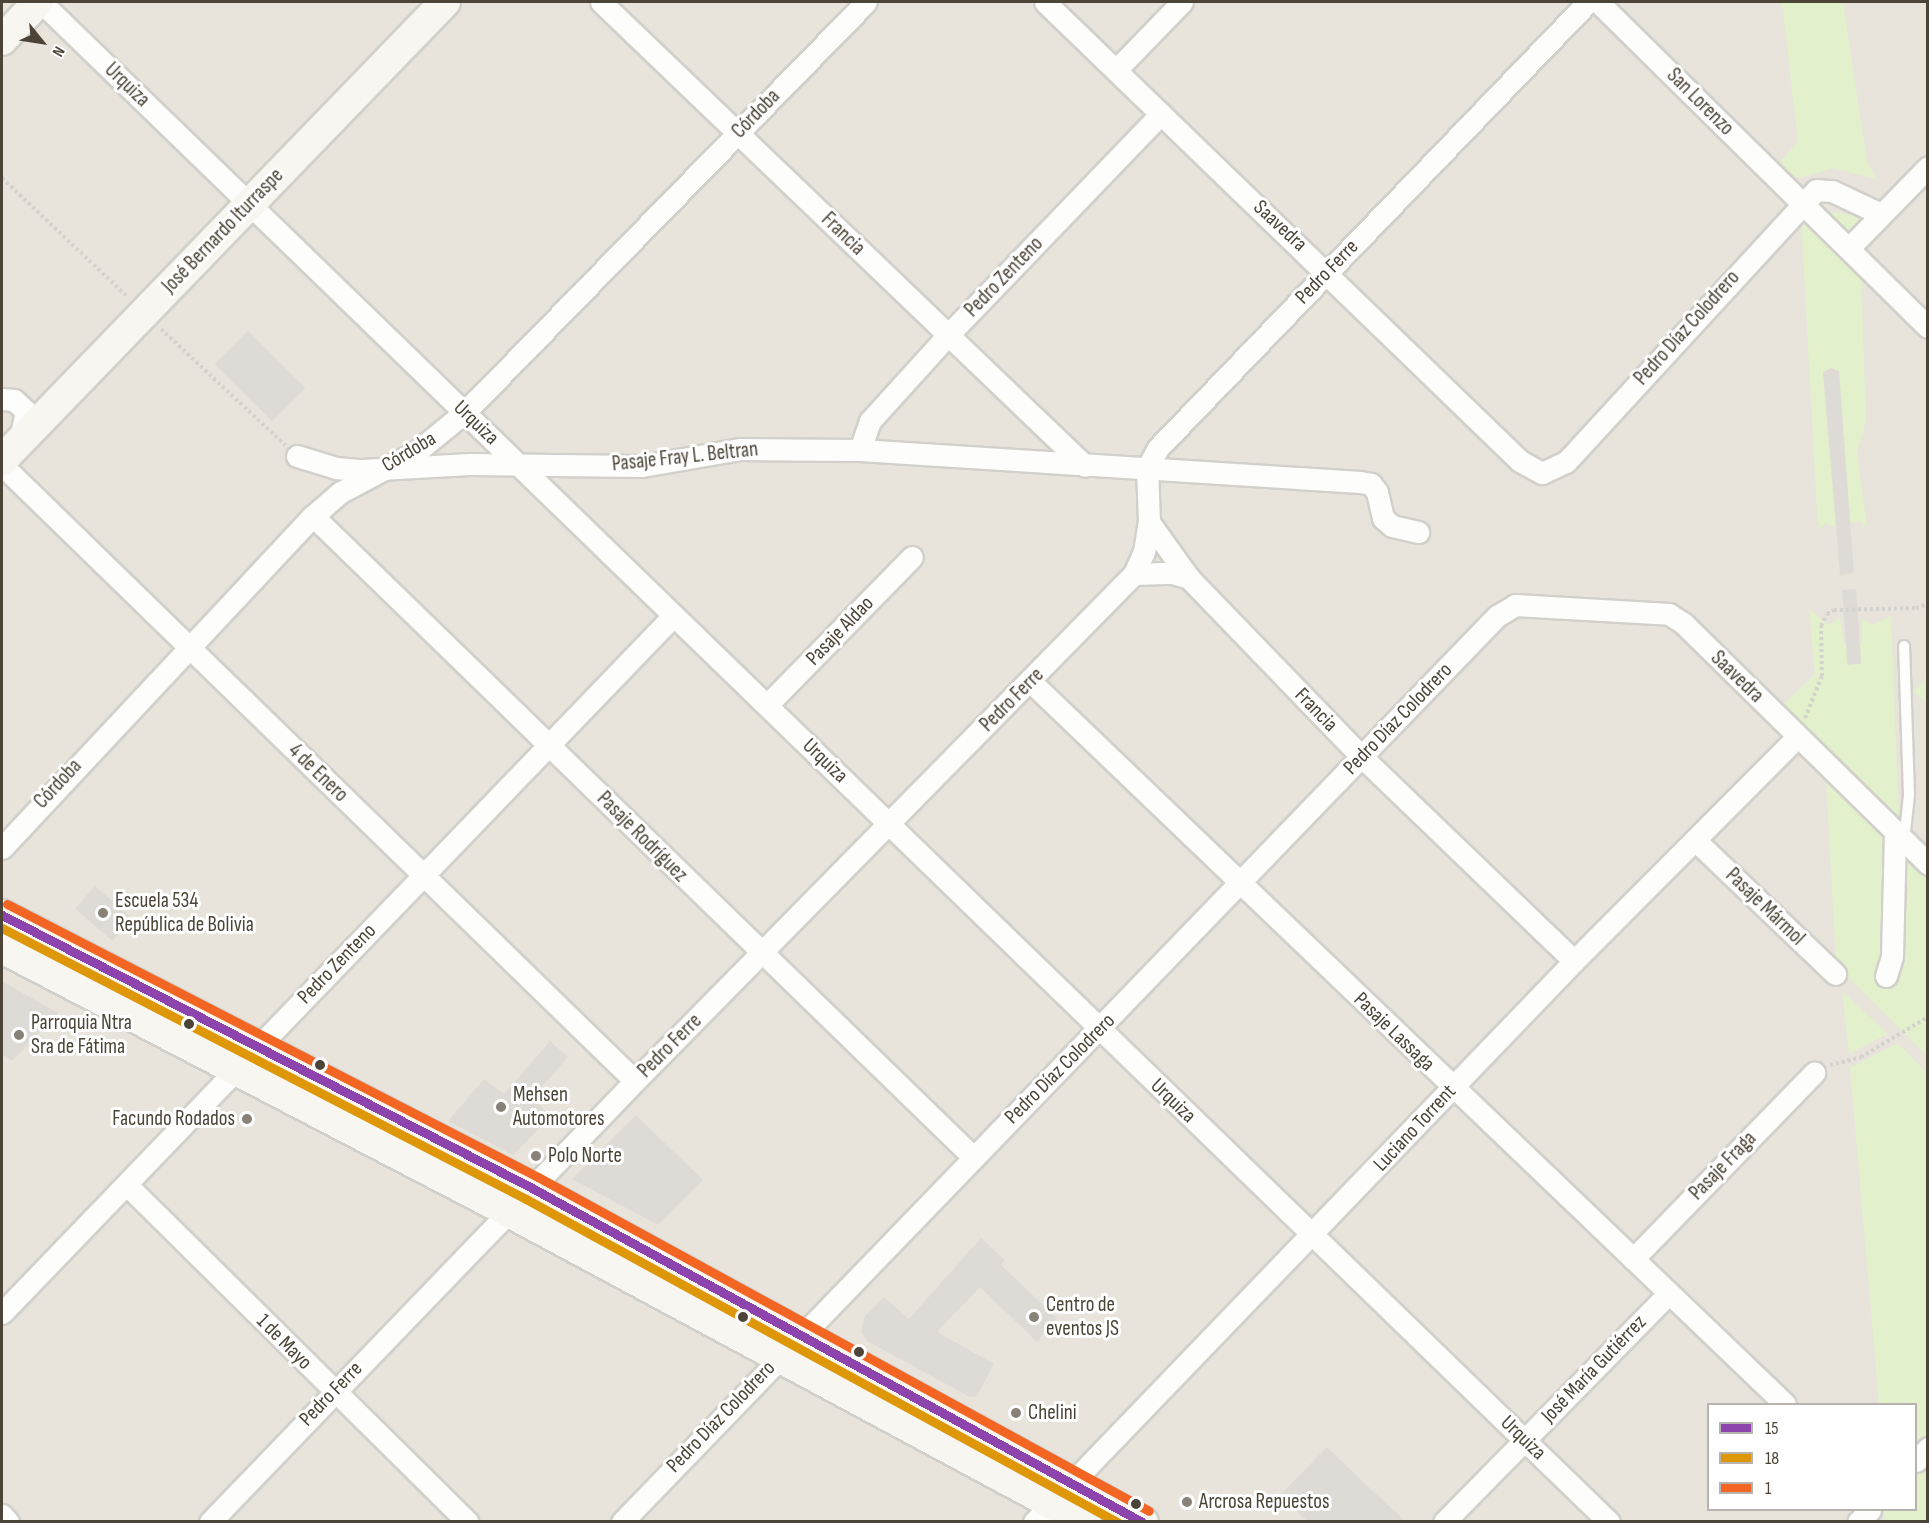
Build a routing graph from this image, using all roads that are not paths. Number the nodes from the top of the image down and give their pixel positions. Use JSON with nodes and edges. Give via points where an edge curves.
{"nodes":[{"id":1,"x":40,"y":2,"type":"edge"},
{"id":2,"x":445,"y":2,"type":"edge"},
{"id":3,"x":601,"y":2,"type":"edge"},
{"id":4,"x":866,"y":2,"type":"edge"},
{"id":5,"x":1045,"y":2,"type":"edge"},
{"id":6,"x":1182,"y":2,"type":"edge"},
{"id":7,"x":1587,"y":2,"type":"edge"},
{"id":8,"x":1598,"y":2,"type":"edge"},
{"id":9,"x":2,"y":40,"type":"edge"},
{"id":10,"x":1116,"y":70,"type":"junction"},
{"id":11,"x":1161,"y":114,"type":"junction"},
{"id":12,"x":738,"y":132,"type":"junction"},
{"id":13,"x":1928,"y":167,"type":"edge"},
{"id":14,"x":1802,"y":202,"type":"junction"},
{"id":15,"x":249,"y":204,"type":"junction"},
{"id":16,"x":1881,"y":214,"type":"junction"},
{"id":17,"x":1849,"y":248,"type":"junction"},
{"id":18,"x":1328,"y":272,"type":"junction"},
{"id":19,"x":1928,"y":327,"type":"edge"},
{"id":20,"x":948,"y":335,"type":"junction"},
{"id":21,"x":2,"y":399,"type":"edge"},
{"id":22,"x":465,"y":412,"type":"junction"},
{"id":23,"x":860,"y":450,"type":"junction"},
{"id":24,"x":8,"y":455,"type":"edge"},
{"id":25,"x":297,"y":456,"type":"road end"},
{"id":26,"x":388,"y":466,"type":"junction"},
{"id":27,"x":1085,"y":466,"type":"junction"},
{"id":28,"x":523,"y":467,"type":"junction"},
{"id":29,"x":1147,"y":468,"type":"junction"},
{"id":30,"x":1542,"y":473,"type":"joint"},
{"id":31,"x":313,"y":516,"type":"junction"},
{"id":32,"x":1149,"y":522,"type":"junction"},
{"id":33,"x":1418,"y":532,"type":"dead end"},
{"id":34,"x":912,"y":557,"type":"dead end"},
{"id":35,"x":1134,"y":574,"type":"junction"},
{"id":36,"x":1189,"y":578,"type":"junction"},
{"id":37,"x":673,"y":616,"type":"junction"},
{"id":38,"x":1497,"y":616,"type":"joint"},
{"id":39,"x":1904,"y":646,"type":"dead end"},
{"id":40,"x":187,"y":648,"type":"junction"},
{"id":41,"x":1031,"y":682,"type":"junction"},
{"id":42,"x":767,"y":705,"type":"junction"},
{"id":43,"x":1798,"y":736,"type":"junction"},
{"id":44,"x":548,"y":744,"type":"junction"},
{"id":45,"x":1362,"y":757,"type":"junction"},
{"id":46,"x":890,"y":823,"type":"junction"},
{"id":47,"x":1900,"y":836,"type":"junction"},
{"id":48,"x":1695,"y":840,"type":"junction"},
{"id":49,"x":2,"y":848,"type":"edge"},
{"id":50,"x":1928,"y":864,"type":"edge"},
{"id":51,"x":423,"y":874,"type":"junction"},
{"id":52,"x":1240,"y":884,"type":"junction"},
{"id":53,"x":2,"y":915,"type":"edge"},
{"id":54,"x":2,"y":948,"type":"edge"},
{"id":55,"x":761,"y":954,"type":"junction"},
{"id":56,"x":1574,"y":961,"type":"junction"},
{"id":57,"x":1835,"y":975,"type":"dead end"},
{"id":58,"x":1886,"y":976,"type":"dead end"},
{"id":59,"x":1099,"y":1030,"type":"junction"},
{"id":60,"x":258,"y":1047,"type":"junction"},
{"id":61,"x":236,"y":1068,"type":"junction"},
{"id":62,"x":1814,"y":1073,"type":"road end"},
{"id":63,"x":635,"y":1081,"type":"junction"},
{"id":64,"x":1454,"y":1088,"type":"junction"},
{"id":65,"x":973,"y":1157,"type":"junction"},
{"id":66,"x":127,"y":1185,"type":"junction"},
{"id":67,"x":532,"y":1188,"type":"junction"},
{"id":68,"x":509,"y":1212,"type":"junction"},
{"id":69,"x":1313,"y":1236,"type":"junction"},
{"id":70,"x":1633,"y":1259,"type":"junction"},
{"id":71,"x":1668,"y":1293,"type":"junction"},
{"id":72,"x":2,"y":1313,"type":"edge"},
{"id":73,"x":790,"y":1345,"type":"junction"},
{"id":74,"x":333,"y":1391,"type":"junction"},
{"id":75,"x":1784,"y":1403,"type":"edge"},
{"id":76,"x":1524,"y":1440,"type":"junction"},
{"id":77,"x":1928,"y":1448,"type":"edge"},
{"id":78,"x":1917,"y":1460,"type":"edge"},
{"id":79,"x":1053,"y":1502,"type":"edge"},
{"id":80,"x":2,"y":1515,"type":"edge"},
{"id":81,"x":8,"y":1521,"type":"edge"},
{"id":82,"x":210,"y":1521,"type":"edge"},
{"id":83,"x":468,"y":1521,"type":"edge"},
{"id":84,"x":622,"y":1521,"type":"edge"},
{"id":85,"x":1086,"y":1521,"type":"edge"},
{"id":86,"x":1143,"y":1521,"type":"edge"},
{"id":87,"x":1444,"y":1521,"type":"edge"},
{"id":88,"x":1609,"y":1521,"type":"edge"}],
"edges":[{"from":1,"to":9,"type":"main road"},
{"from":1,"to":15,"type":"street","name":"Urquiza"},
{"from":2,"to":15,"type":"main road","name":"José Bernardo Iturraspe"},
{"from":3,"to":12,"type":"street","name":"Francia"},
{"from":4,"to":12,"type":"street","name":"Córdoba"},
{"from":5,"to":10,"type":"street","name":"Saavedra"},
{"from":6,"to":10,"type":"street"},
{"from":7,"to":18,"type":"street","name":"Pedro Ferre"},
{"from":8,"to":14,"type":"street","name":"San Lorenzo"},
{"from":10,"to":11,"type":"street","name":"Saavedra"},
{"from":11,"to":18,"type":"street","name":"Saavedra"},
{"from":11,"to":20,"type":"street","name":"Pedro Zenteno"},
{"from":12,"to":20,"type":"street","name":"Francia"},
{"from":12,"to":22,"type":"street","name":"Córdoba"},
{"from":13,"to":16,"type":"street"},
{"from":14,"to":16,"type":"street","via":[[1816,190],[1832,191]]},
{"from":14,"to":17,"type":"street","name":"San Lorenzo"},
{"from":14,"to":30,"type":"street","name":"Pedro Díaz Colodrero","via":[[1566,462]]},
{"from":15,"to":22,"type":"street","name":"Urquiza"},
{"from":15,"to":24,"type":"main road","name":"José Bernardo Iturraspe"},
{"from":16,"to":17,"type":"street"},
{"from":17,"to":19,"type":"street","name":"San Lorenzo"},
{"from":18,"to":29,"type":"street","name":"Pedro Ferre","via":[[1158,448]]},
{"from":18,"to":30,"type":"street","name":"Saavedra","via":[[1521,461]]},
{"from":20,"to":23,"type":"street","name":"Pedro Zenteno","via":[[870,421]]},
{"from":20,"to":27,"type":"street","name":"Francia"},
{"from":21,"to":24,"type":"street","via":[[14,400],[26,411]]},
{"from":22,"to":26,"type":"street","name":"Córdoba","via":[[415,453]]},
{"from":22,"to":28,"type":"street","name":"Urquiza"},
{"from":23,"to":27,"type":"street","name":"Pasaje Fray L. Beltran"},
{"from":23,"to":28,"type":"street","name":"Pasaje Fray L. Beltran","via":[[740,449],[642,466]]},
{"from":24,"to":40,"type":"street","name":"4 de Enero"},
{"from":25,"to":26,"type":"street","name":"Pasaje Fray L. Beltran","via":[[336,468]]},
{"from":26,"to":28,"type":"street","name":"Pasaje Fray L. Beltran"},
{"from":26,"to":31,"type":"street","name":"Córdoba","via":[[341,492]]},
{"from":27,"to":29,"type":"street","name":"Pasaje Fray L. Beltran"},
{"from":28,"to":37,"type":"street","name":"Urquiza"},
{"from":29,"to":32,"type":"street","name":"Pedro Ferre"},
{"from":29,"to":33,"type":"street","name":"Pasaje Fray L. Beltran","via":[[1371,484],[1383,518],[1392,526]]},
{"from":31,"to":40,"type":"street","name":"Córdoba"},
{"from":31,"to":44,"type":"street","name":"Pasaje Rodríguez"},
{"from":32,"to":35,"type":"street","name":"Pedro Ferre","via":[[1144,552]]},
{"from":32,"to":36,"type":"street","name":"Francia"},
{"from":34,"to":42,"type":"street","name":"Pasaje Aldao"},
{"from":35,"to":36,"type":"street","via":[[1172,573]]},
{"from":35,"to":41,"type":"street","name":"Pedro Ferre"},
{"from":36,"to":45,"type":"street","name":"Francia"},
{"from":37,"to":42,"type":"street","name":"Urquiza"},
{"from":37,"to":44,"type":"street","name":"Pedro Zenteno"},
{"from":38,"to":43,"type":"street","name":"Saavedra","via":[[1515,605],[1669,614]]},
{"from":38,"to":45,"type":"street","name":"Pedro Díaz Colodrero"},
{"from":39,"to":47,"type":"lane","via":[[1909,795]]},
{"from":40,"to":49,"type":"street","name":"Córdoba"},
{"from":40,"to":51,"type":"street","name":"4 de Enero"},
{"from":41,"to":46,"type":"street","name":"Pedro Ferre"},
{"from":41,"to":52,"type":"street","name":"Pasaje Lassaga"},
{"from":42,"to":46,"type":"street","name":"Urquiza"},
{"from":43,"to":47,"type":"street","name":"Saavedra"},
{"from":43,"to":48,"type":"street","name":"Luciano Torrent"},
{"from":44,"to":51,"type":"street","name":"Pedro Zenteno"},
{"from":44,"to":55,"type":"street","name":"Pasaje Rodríguez"},
{"from":45,"to":52,"type":"street","name":"Pedro Díaz Colodrero"},
{"from":45,"to":56,"type":"street","name":"Francia"},
{"from":46,"to":55,"type":"street","name":"Pedro Ferre"},
{"from":46,"to":59,"type":"street","name":"Urquiza"},
{"from":47,"to":50,"type":"street","name":"Saavedra"},
{"from":47,"to":58,"type":"street","via":[[1892,956]]},
{"from":48,"to":56,"type":"street","name":"Luciano Torrent"},
{"from":48,"to":57,"type":"street","name":"Pasaje Mármol"},
{"from":51,"to":60,"type":"street","name":"Pedro Zenteno"},
{"from":51,"to":63,"type":"street","name":"4 de Enero"},
{"from":52,"to":59,"type":"street","name":"Pedro Díaz Colodrero"},
{"from":52,"to":64,"type":"street","name":"Pasaje Lassaga"},
{"from":53,"to":60,"type":"main road"},
{"from":54,"to":61,"type":"main road"},
{"from":55,"to":63,"type":"street","name":"Pedro Ferre"},
{"from":55,"to":65,"type":"street","name":"Pasaje Rodríguez"},
{"from":56,"to":64,"type":"street","name":"Luciano Torrent"},
{"from":59,"to":65,"type":"street","name":"Pedro Díaz Colodrero"},
{"from":59,"to":69,"type":"street","name":"Urquiza"},
{"from":60,"to":61,"type":"street","name":"Pedro Zenteno"},
{"from":60,"to":67,"type":"main road"},
{"from":61,"to":66,"type":"street","name":"Pedro Zenteno"},
{"from":61,"to":68,"type":"main road"},
{"from":62,"to":70,"type":"street","name":"Pasaje Fraga"},
{"from":63,"to":67,"type":"street","name":"Pedro Ferre"},
{"from":64,"to":69,"type":"street","name":"Luciano Torrent"},
{"from":64,"to":70,"type":"street","name":"Pasaje Lassaga"},
{"from":65,"to":73,"type":"street","name":"Pedro Díaz Colodrero"},
{"from":66,"to":72,"type":"street","name":"Pedro Zenteno"},
{"from":66,"to":74,"type":"street","name":"1 de Mayo"},
{"from":67,"to":68,"type":"street","name":"Pedro Ferre"},
{"from":67,"to":73,"type":"main road"},
{"from":68,"to":73,"type":"main road"},
{"from":68,"to":74,"type":"street","name":"Pedro Ferre"},
{"from":69,"to":76,"type":"street","name":"Urquiza"},
{"from":69,"to":79,"type":"street","name":"Luciano Torrent"},
{"from":70,"to":71,"type":"street","name":"Pasaje Lassaga"},
{"from":71,"to":75,"type":"street","name":"Pasaje Lassaga"},
{"from":71,"to":76,"type":"street","name":"José María Gutiérrez"},
{"from":73,"to":79,"type":"main road"},
{"from":73,"to":84,"type":"street","name":"Pedro Díaz Colodrero"},
{"from":74,"to":82,"type":"street","name":"Pedro Ferre"},
{"from":74,"to":83,"type":"street","name":"1 de Mayo"},
{"from":76,"to":87,"type":"street","name":"José María Gutiérrez"},
{"from":76,"to":88,"type":"street","name":"Urquiza"},
{"from":77,"to":78,"type":"street"},
{"from":79,"to":85,"type":"main road"},
{"from":79,"to":86,"type":"main road"},
{"from":80,"to":81,"type":"street"}]}
